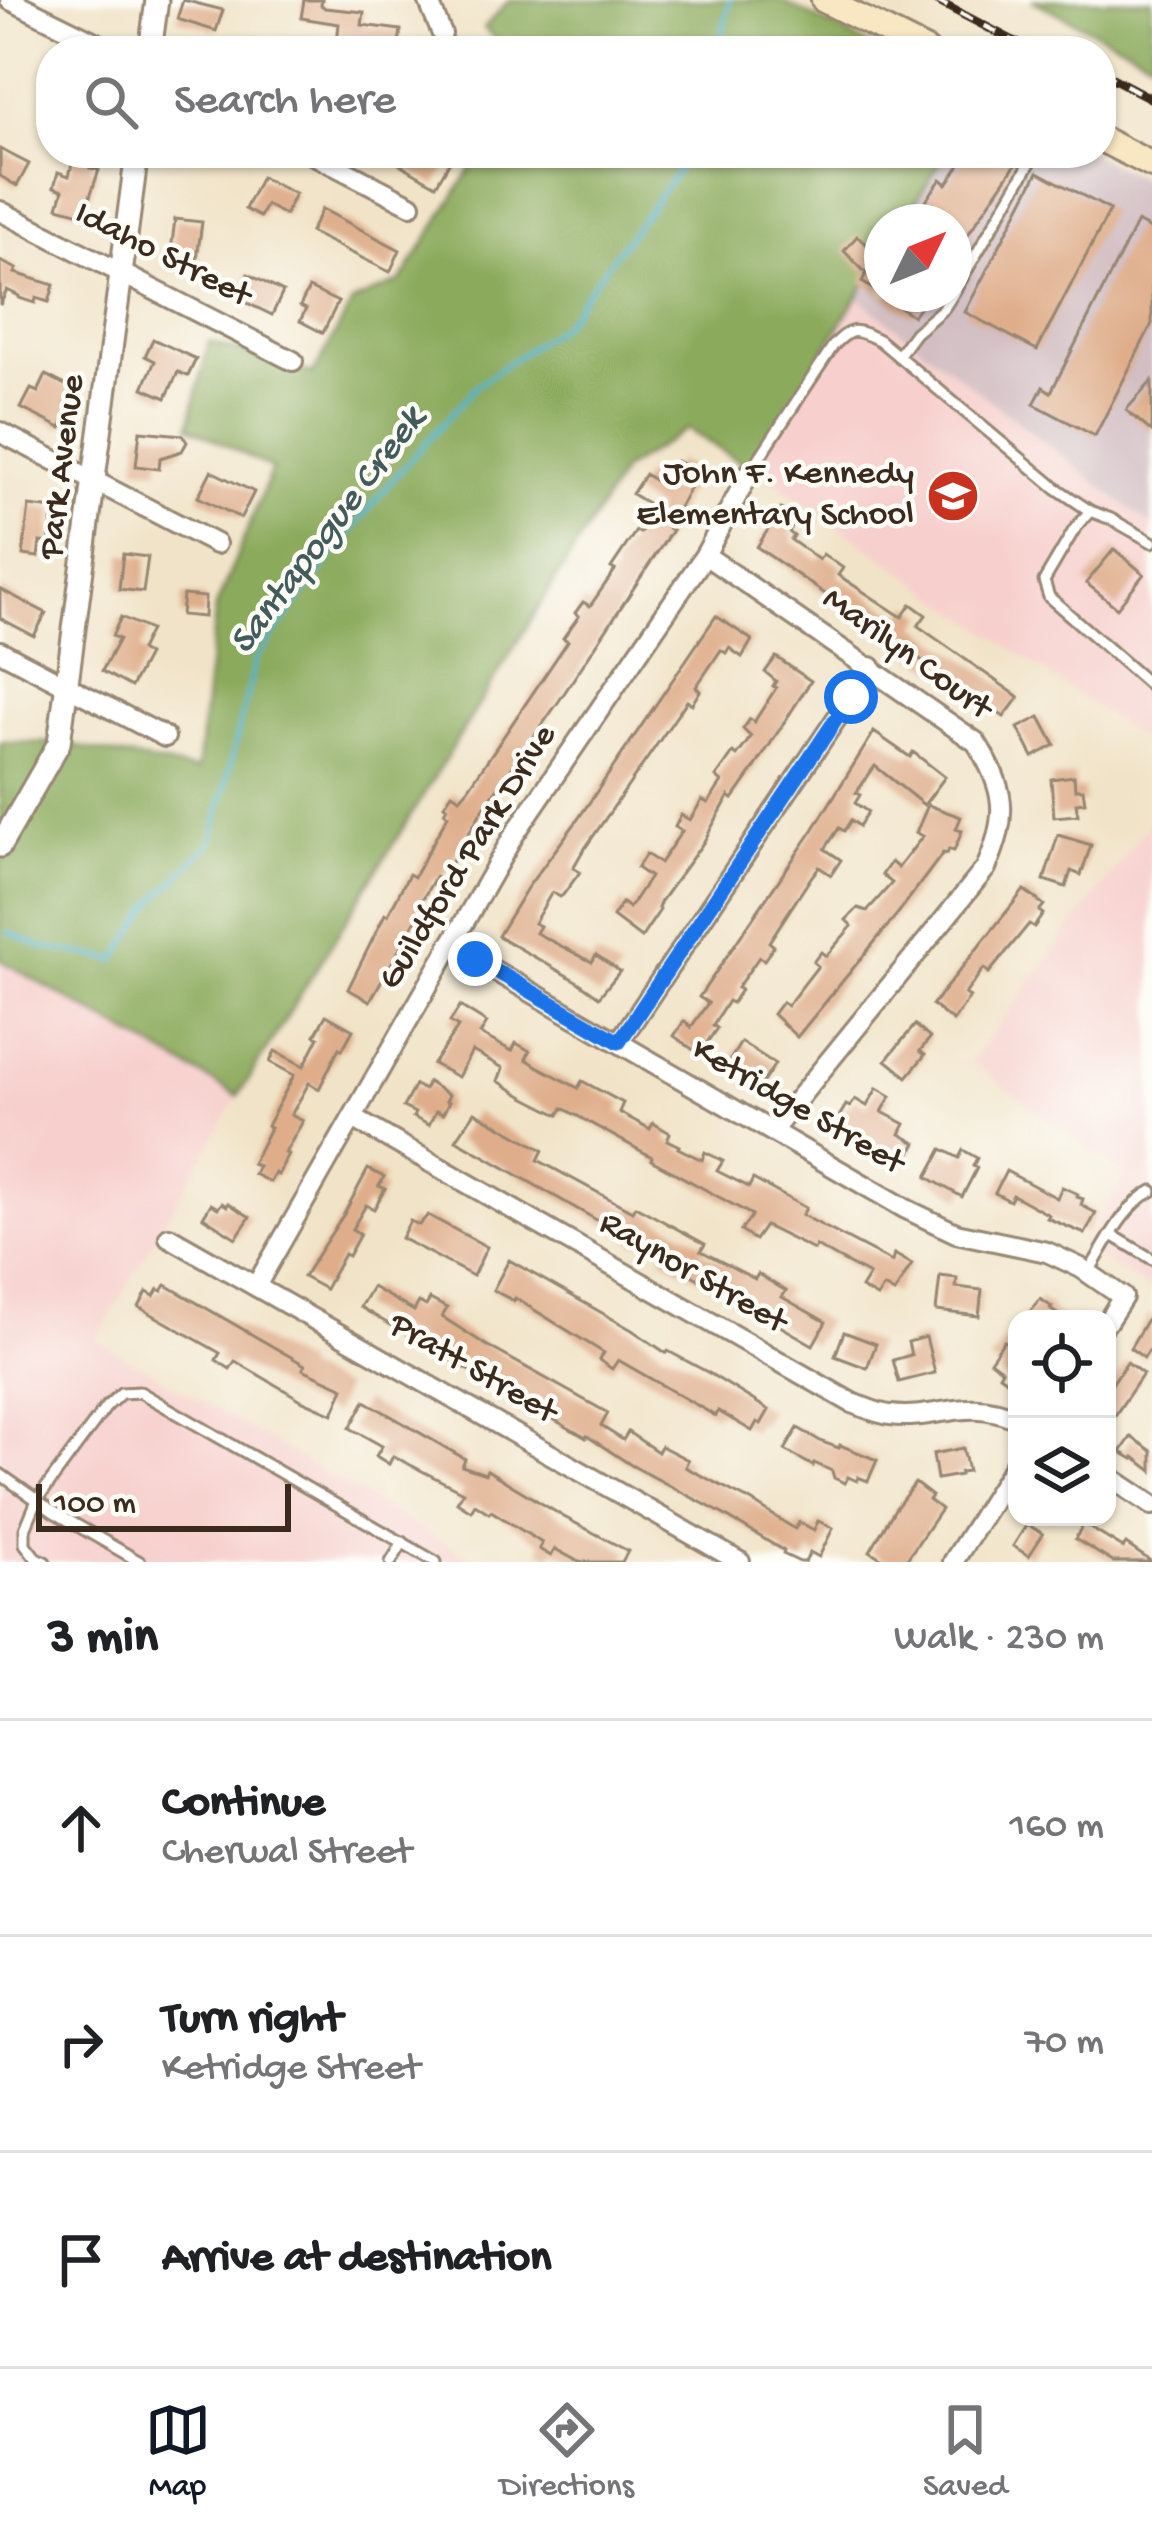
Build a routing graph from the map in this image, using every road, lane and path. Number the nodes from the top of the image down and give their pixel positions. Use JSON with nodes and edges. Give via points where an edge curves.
{"nodes":[{"id":1,"x":10,"y":0,"type":"edge"},
{"id":2,"x":157,"y":0,"type":"edge"},
{"id":3,"x":428,"y":0,"type":"edge"},
{"id":4,"x":824,"y":0,"type":"edge"},
{"id":5,"x":442,"y":34,"type":"dead end"},
{"id":6,"x":83,"y":36,"type":"edge"},
{"id":7,"x":152,"y":36,"type":"edge"},
{"id":8,"x":896,"y":36,"type":"edge"},
{"id":9,"x":1116,"y":147,"type":"edge"},
{"id":10,"x":1152,"y":165,"type":"edge"},
{"id":11,"x":135,"y":168,"type":"edge"},
{"id":12,"x":339,"y":168,"type":"edge"},
{"id":13,"x":1027,"y":168,"type":"edge"},
{"id":14,"x":411,"y":206,"type":"dead end"},
{"id":15,"x":0,"y":211,"type":"edge"},
{"id":16,"x":972,"y":261,"type":"edge"},
{"id":17,"x":122,"y":272,"type":"junction"},
{"id":18,"x":939,"y":312,"type":"edge"},
{"id":19,"x":898,"y":356,"type":"junction"},
{"id":20,"x":293,"y":361,"type":"dead end"},
{"id":21,"x":0,"y":432,"type":"edge"},
{"id":22,"x":749,"y":472,"type":"joint"},
{"id":23,"x":96,"y":481,"type":"junction"},
{"id":24,"x":1090,"y":511,"type":"junction"},
{"id":25,"x":1152,"y":542,"type":"edge"},
{"id":26,"x":216,"y":544,"type":"dead end"},
{"id":27,"x":705,"y":554,"type":"junction"},
{"id":28,"x":0,"y":651,"type":"edge"},
{"id":29,"x":871,"y":667,"type":"junction"},
{"id":30,"x":69,"y":686,"type":"junction"},
{"id":31,"x":1152,"y":687,"type":"edge"},
{"id":32,"x":164,"y":737,"type":"dead end"},
{"id":33,"x":0,"y":846,"type":"edge"},
{"id":34,"x":450,"y":945,"type":"junction"},
{"id":35,"x":619,"y":1042,"type":"junction"},
{"id":36,"x":353,"y":1118,"type":"junction"},
{"id":37,"x":772,"y":1131,"type":"junction"},
{"id":38,"x":1152,"y":1191,"type":"edge"},
{"id":39,"x":1112,"y":1235,"type":"junction"},
{"id":40,"x":170,"y":1237,"type":"dead end"},
{"id":41,"x":1152,"y":1259,"type":"edge"},
{"id":42,"x":1088,"y":1273,"type":"junction"},
{"id":43,"x":256,"y":1286,"type":"junction"},
{"id":44,"x":1115,"y":1310,"type":"edge"},
{"id":45,"x":1015,"y":1418,"type":"edge"},
{"id":46,"x":0,"y":1474,"type":"edge"},
{"id":47,"x":1008,"y":1476,"type":"edge"},
{"id":48,"x":1116,"y":1481,"type":"edge"},
{"id":49,"x":37,"y":1500,"type":"junction"},
{"id":50,"x":1152,"y":1505,"type":"edge"},
{"id":51,"x":403,"y":1542,"type":"junction"},
{"id":52,"x":45,"y":1562,"type":"edge"},
{"id":53,"x":140,"y":1562,"type":"edge"},
{"id":54,"x":391,"y":1562,"type":"edge"},
{"id":55,"x":436,"y":1562,"type":"edge"},
{"id":56,"x":740,"y":1562,"type":"edge"},
{"id":57,"x":953,"y":1562,"type":"edge"}],
"edges":[{"from":1,"to":6,"type":"street"},
{"from":2,"to":7,"type":"street"},
{"from":3,"to":5,"type":"street"},
{"from":4,"to":8,"type":"main road"},
{"from":9,"to":10,"type":"main road"},
{"from":11,"to":17,"type":"street","name":"Park Avenue"},
{"from":12,"to":14,"type":"street"},
{"from":13,"to":16,"type":"lane"},
{"from":15,"to":17,"type":"street","name":"Idaho Street"},
{"from":17,"to":20,"type":"street","name":"Idaho Street"},
{"from":17,"to":23,"type":"street","name":"Park Avenue"},
{"from":18,"to":19,"type":"lane"},
{"from":19,"to":22,"type":"lane","via":[[857,330],[846,333]]},
{"from":19,"to":24,"type":"lane"},
{"from":21,"to":23,"type":"street"},
{"from":22,"to":27,"type":"street","name":"Guildford Park Drive"},
{"from":23,"to":26,"type":"street"},
{"from":23,"to":30,"type":"street","name":"Park Avenue"},
{"from":24,"to":25,"type":"lane"},
{"from":24,"to":31,"type":"lane","via":[[1044,581],[1048,597]]},
{"from":27,"to":29,"type":"street","name":"Marilyn Court"},
{"from":27,"to":34,"type":"street","name":"Guildford Park Drive","via":[[514,835]]},
{"from":28,"to":30,"type":"street"},
{"from":29,"to":35,"type":"street"},
{"from":29,"to":37,"type":"street","name":"Marilyn Court","via":[[976,742],[1000,790],[998,839],[986,868]]},
{"from":30,"to":32,"type":"street"},
{"from":30,"to":33,"type":"street","name":"Park Avenue","via":[[59,743]]},
{"from":34,"to":35,"type":"street","name":"Ketridge Street"},
{"from":34,"to":36,"type":"street","name":"Guildford Park Drive"},
{"from":35,"to":37,"type":"street","name":"Ketridge Street"},
{"from":36,"to":43,"type":"street","name":"Guildford Park Drive"},
{"from":36,"to":45,"type":"street","name":"Raynor Street","via":[[852,1403],[891,1415],[969,1407]]},
{"from":37,"to":42,"type":"street","name":"Ketridge Street","via":[[956,1233],[1047,1252]]},
{"from":38,"to":39,"type":"lane"},
{"from":39,"to":41,"type":"lane"},
{"from":39,"to":42,"type":"lane"},
{"from":40,"to":43,"type":"street","name":"Pratt Street"},
{"from":42,"to":44,"type":"street","name":"Ketridge Street","via":[[1123,1297]]},
{"from":43,"to":56,"type":"street","name":"Pratt Street"},
{"from":46,"to":49,"type":"lane"},
{"from":47,"to":57,"type":"street"},
{"from":48,"to":50,"type":"street"},
{"from":49,"to":51,"type":"lane","via":[[106,1407],[121,1393],[140,1392]]},
{"from":49,"to":52,"type":"lane","via":[[26,1544]]},
{"from":49,"to":53,"type":"lane"},
{"from":51,"to":54,"type":"lane"},
{"from":51,"to":55,"type":"lane"}]}
